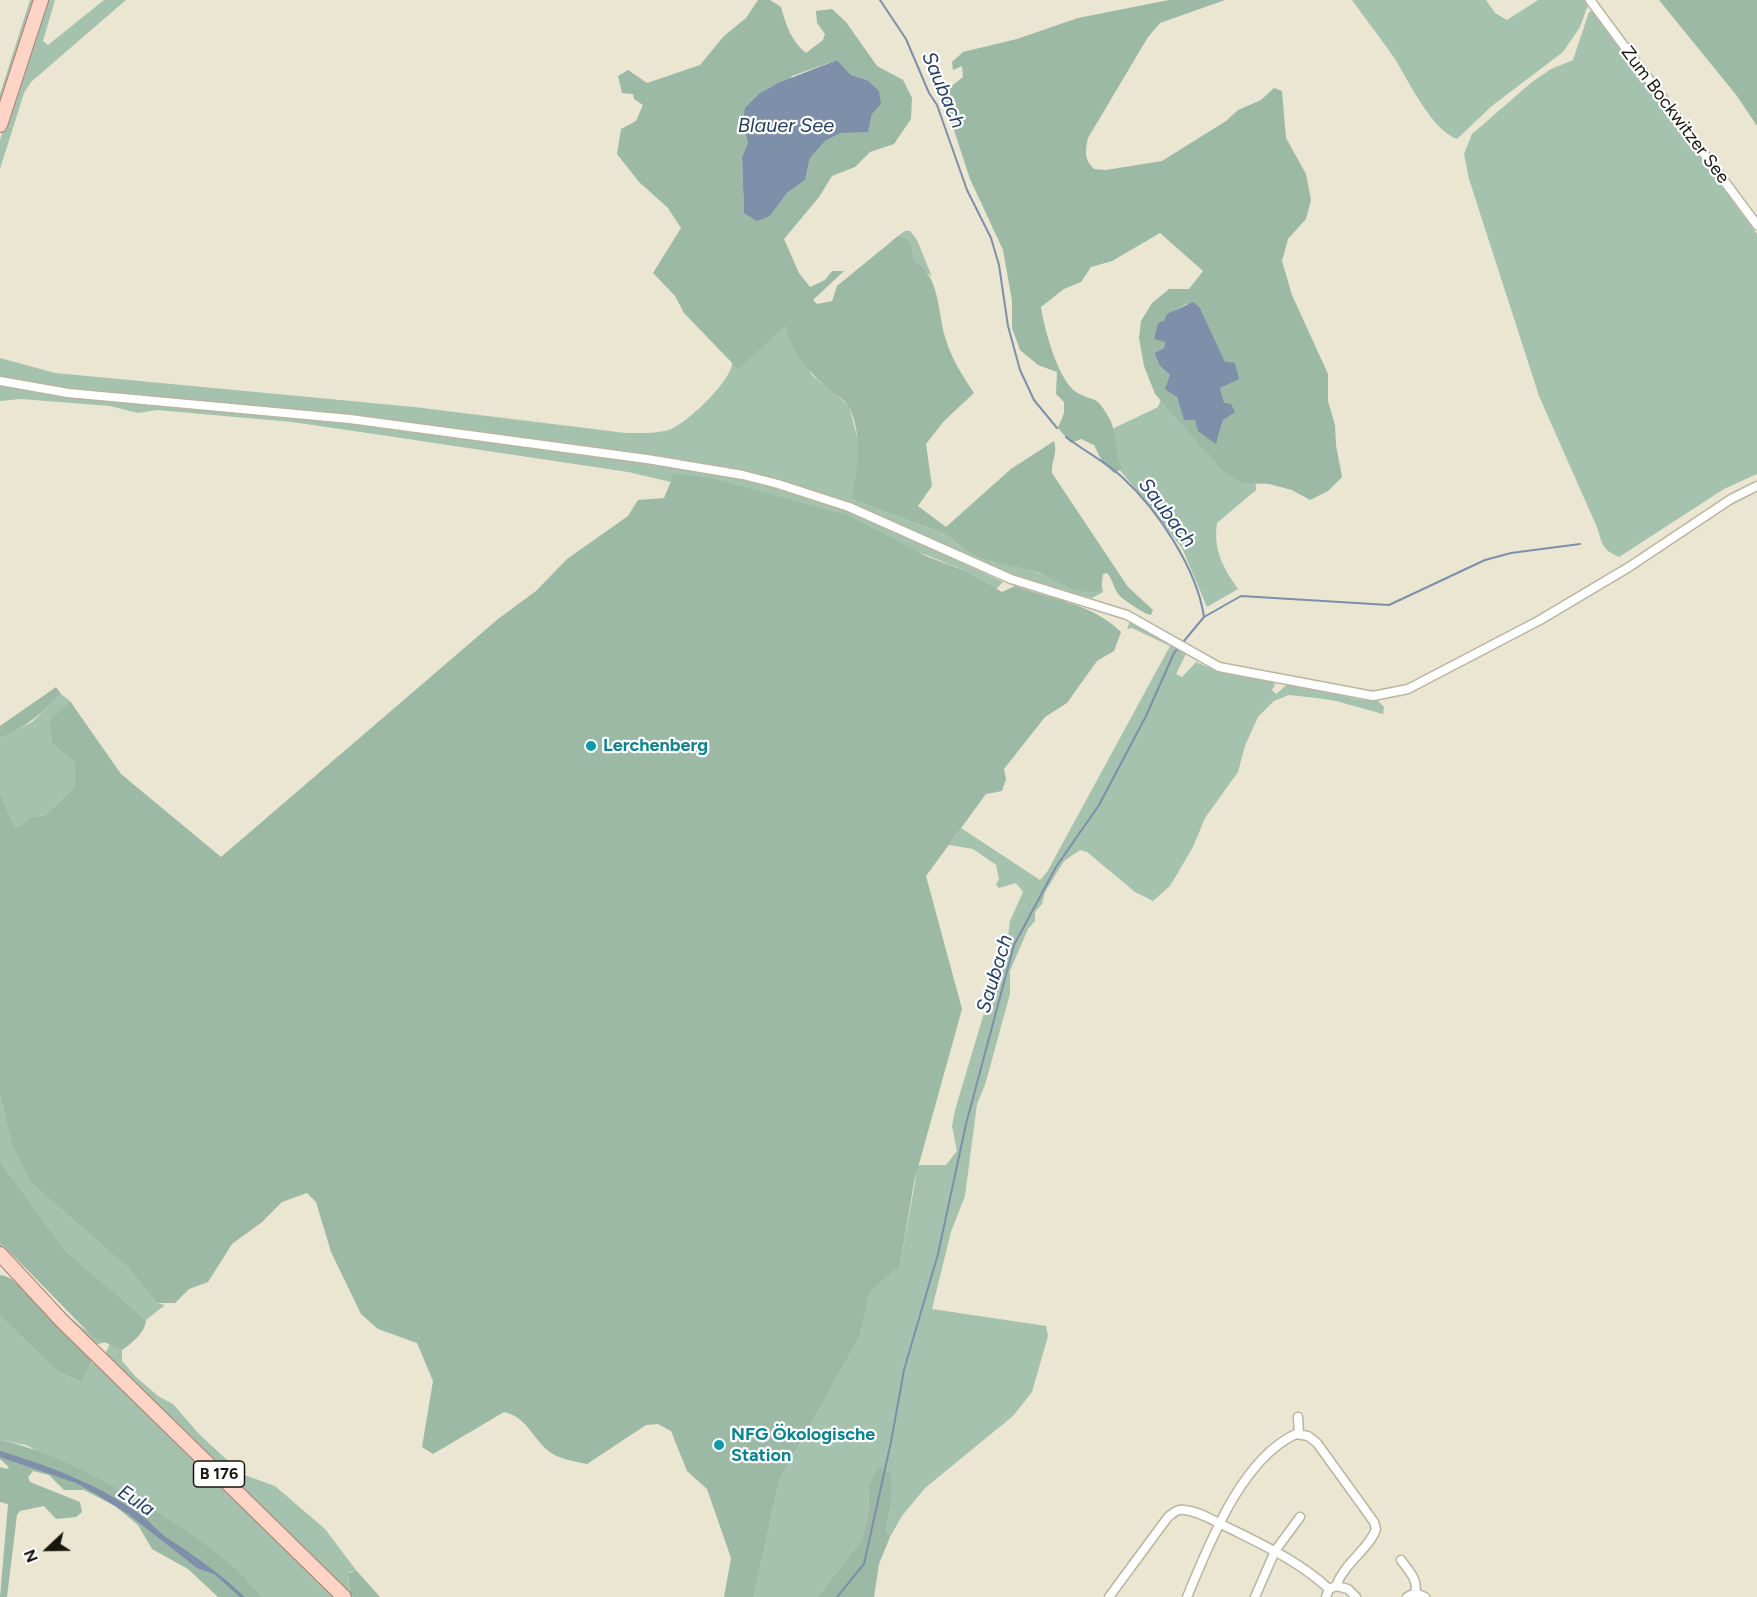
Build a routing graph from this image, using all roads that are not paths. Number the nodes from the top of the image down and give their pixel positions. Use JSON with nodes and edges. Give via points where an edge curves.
{"nodes":[{"id":1,"x":41,"y":0,"type":"edge"},
{"id":2,"x":1592,"y":2,"type":"edge"},
{"id":3,"x":0,"y":125,"type":"edge"},
{"id":4,"x":1757,"y":225,"type":"edge"},
{"id":5,"x":0,"y":381,"type":"edge"},
{"id":6,"x":1757,"y":486,"type":"edge"},
{"id":7,"x":0,"y":1254,"type":"edge"},
{"id":8,"x":1298,"y":1417,"type":"dead end"},
{"id":9,"x":1299,"y":1434,"type":"junction"},
{"id":10,"x":1300,"y":1517,"type":"dead end"},
{"id":11,"x":1218,"y":1523,"type":"junction"},
{"id":12,"x":1275,"y":1551,"type":"junction"},
{"id":13,"x":1401,"y":1560,"type":"dead end"},
{"id":14,"x":1331,"y":1591,"type":"edge"},
{"id":15,"x":1411,"y":1595,"type":"edge"},
{"id":16,"x":344,"y":1597,"type":"edge"},
{"id":17,"x":1109,"y":1597,"type":"edge"},
{"id":18,"x":1187,"y":1597,"type":"edge"},
{"id":19,"x":1255,"y":1597,"type":"edge"},
{"id":20,"x":1356,"y":1597,"type":"edge"},
{"id":21,"x":1425,"y":1597,"type":"edge"}],
"edges":[{"from":1,"to":3,"type":"main road"},
{"from":2,"to":4,"type":"street","name":"Zum Bockwitzer See"},
{"from":5,"to":6,"type":"street","via":[[68,393],[350,419],[743,475],[849,507],[1011,579],[1127,615],[1231,671],[1368,696],[1401,692],[1568,604]]},
{"from":7,"to":16,"type":"main road","number":"B 176","via":[[69,1328]]},
{"from":8,"to":9,"type":"street"},
{"from":9,"to":11,"type":"street","via":[[1288,1437],[1265,1456]]},
{"from":9,"to":14,"type":"street","via":[[1317,1443],[1376,1529],[1343,1569]]},
{"from":10,"to":12,"type":"street"},
{"from":11,"to":12,"type":"street"},
{"from":11,"to":17,"type":"street","via":[[1177,1510]]},
{"from":11,"to":18,"type":"street"},
{"from":12,"to":14,"type":"street","via":[[1312,1573]]},
{"from":12,"to":19,"type":"street"},
{"from":13,"to":15,"type":"street","via":[[1414,1578]]},
{"from":14,"to":20,"type":"street","via":[[1348,1590]]},
{"from":15,"to":21,"type":"street"}]}
